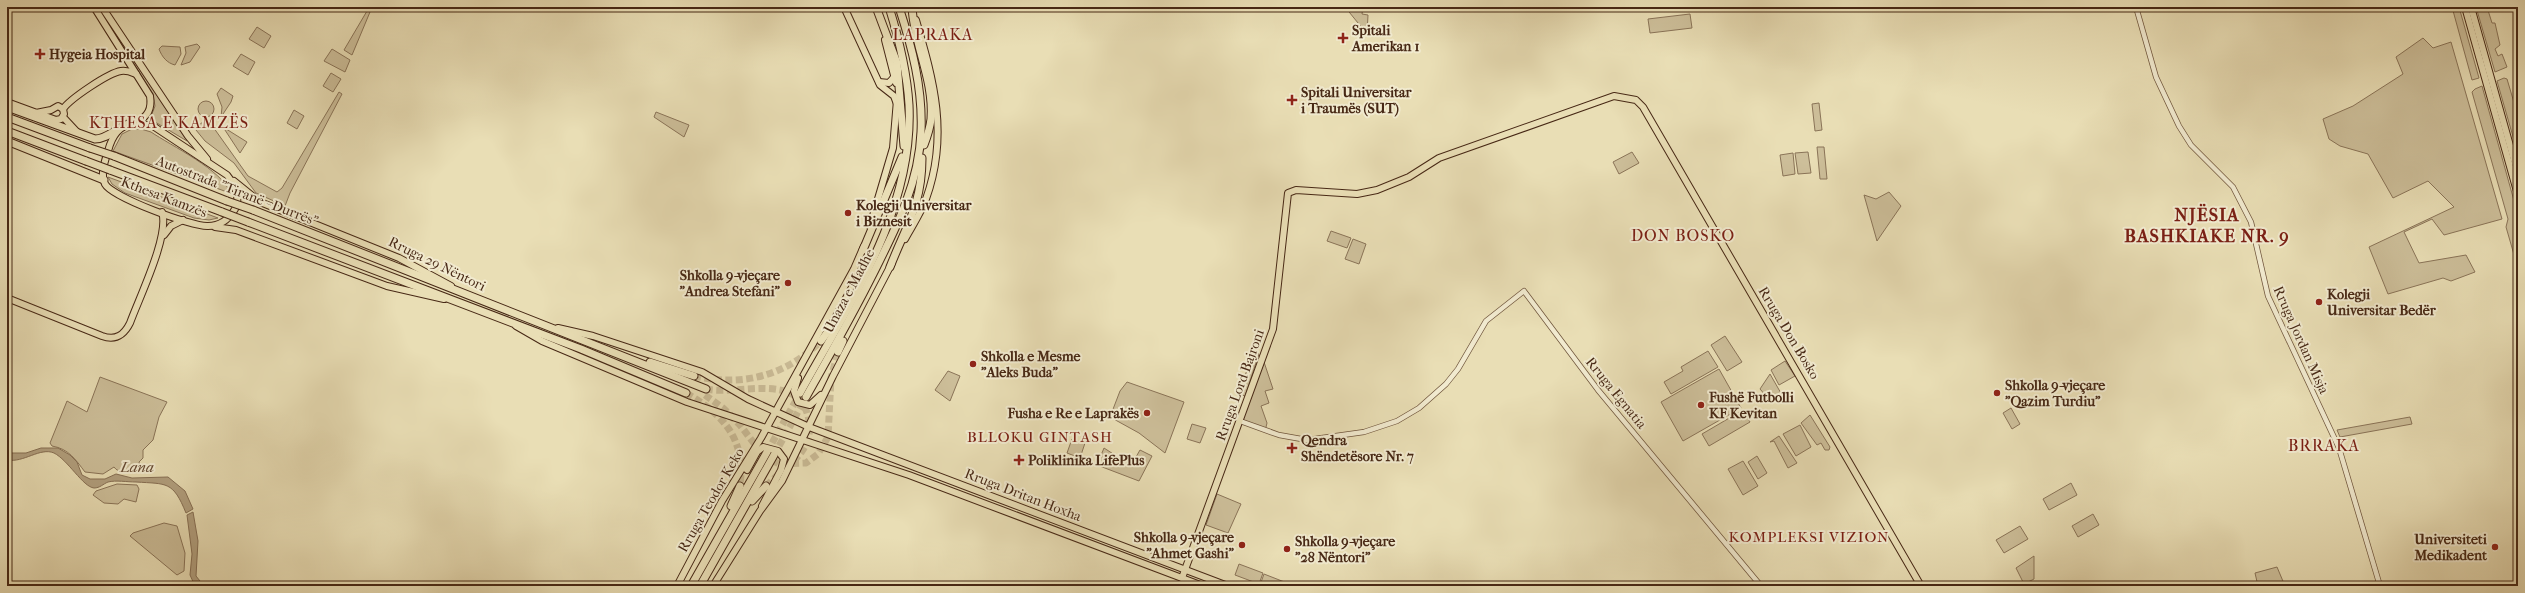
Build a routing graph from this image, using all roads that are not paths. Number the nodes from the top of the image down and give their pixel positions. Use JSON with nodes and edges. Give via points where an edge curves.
{"nodes":[{"id":1,"x":94,"y":7,"type":"edge"},
{"id":2,"x":102,"y":7,"type":"edge"},
{"id":3,"x":844,"y":7,"type":"edge"},
{"id":4,"x":876,"y":7,"type":"edge"},
{"id":5,"x":889,"y":7,"type":"edge"},
{"id":6,"x":899,"y":7,"type":"edge"},
{"id":7,"x":912,"y":7,"type":"edge"},
{"id":8,"x":2136,"y":7,"type":"edge"},
{"id":9,"x":2465,"y":7,"type":"edge"},
{"id":10,"x":2471,"y":7,"type":"edge"},
{"id":11,"x":917,"y":72,"type":"junction"},
{"id":12,"x":137,"y":75,"type":"junction"},
{"id":13,"x":894,"y":76,"type":"junction"},
{"id":14,"x":880,"y":84,"type":"junction"},
{"id":15,"x":908,"y":87,"type":"junction"},
{"id":16,"x":7,"y":102,"type":"edge"},
{"id":17,"x":897,"y":104,"type":"junction"},
{"id":18,"x":7,"y":107,"type":"edge"},
{"id":19,"x":63,"y":109,"type":"junction"},
{"id":20,"x":51,"y":110,"type":"junction"},
{"id":21,"x":36,"y":113,"type":"junction"},
{"id":22,"x":7,"y":117,"type":"edge"},
{"id":23,"x":64,"y":117,"type":"junction"},
{"id":24,"x":52,"y":118,"type":"junction"},
{"id":25,"x":131,"y":123,"type":"junction"},
{"id":26,"x":7,"y":131,"type":"edge"},
{"id":27,"x":78,"y":134,"type":"junction"},
{"id":28,"x":7,"y":141,"type":"edge"},
{"id":29,"x":904,"y":146,"type":"junction"},
{"id":30,"x":924,"y":146,"type":"junction"},
{"id":31,"x":902,"y":157,"type":"junction"},
{"id":32,"x":922,"y":158,"type":"junction"},
{"id":33,"x":215,"y":167,"type":"junction"},
{"id":34,"x":2518,"y":174,"type":"edge"},
{"id":35,"x":227,"y":175,"type":"junction"},
{"id":36,"x":104,"y":180,"type":"junction"},
{"id":37,"x":1288,"y":193,"type":"joint"},
{"id":38,"x":910,"y":194,"type":"junction"},
{"id":39,"x":2518,"y":195,"type":"edge"},
{"id":40,"x":162,"y":212,"type":"junction"},
{"id":41,"x":183,"y":220,"type":"junction"},
{"id":42,"x":209,"y":226,"type":"junction"},
{"id":43,"x":885,"y":231,"type":"junction"},
{"id":44,"x":162,"y":238,"type":"junction"},
{"id":45,"x":863,"y":250,"type":"junction"},
{"id":46,"x":890,"y":267,"type":"junction"},
{"id":47,"x":457,"y":291,"type":"junction"},
{"id":48,"x":7,"y":298,"type":"edge"},
{"id":49,"x":852,"y":298,"type":"junction"},
{"id":50,"x":456,"y":302,"type":"junction"},
{"id":51,"x":852,"y":314,"type":"junction"},
{"id":52,"x":513,"y":323,"type":"junction"},
{"id":53,"x":543,"y":325,"type":"junction"},
{"id":54,"x":821,"y":327,"type":"junction"},
{"id":55,"x":576,"y":338,"type":"junction"},
{"id":56,"x":821,"y":341,"type":"tunnel mouth"},
{"id":57,"x":838,"y":352,"type":"tunnel mouth"},
{"id":58,"x":606,"y":359,"type":"junction"},
{"id":59,"x":836,"y":371,"type":"junction"},
{"id":60,"x":694,"y":376,"type":"tunnel mouth"},
{"id":61,"x":686,"y":393,"type":"tunnel mouth"},
{"id":62,"x":800,"y":393,"type":"tunnel mouth"},
{"id":63,"x":806,"y":397,"type":"tunnel mouth"},
{"id":64,"x":776,"y":412,"type":"junction"},
{"id":65,"x":1240,"y":421,"type":"junction"},
{"id":66,"x":767,"y":427,"type":"junction"},
{"id":67,"x":809,"y":427,"type":"junction"},
{"id":68,"x":803,"y":439,"type":"junction"},
{"id":69,"x":740,"y":486,"type":"tunnel mouth"},
{"id":70,"x":766,"y":486,"type":"tunnel mouth"},
{"id":71,"x":731,"y":487,"type":"junction"},
{"id":72,"x":746,"y":507,"type":"junction"},
{"id":73,"x":760,"y":511,"type":"junction"},
{"id":74,"x":705,"y":561,"type":"junction"},
{"id":75,"x":1185,"y":570,"type":"junction"},
{"id":76,"x":1182,"y":578,"type":"junction"},
{"id":77,"x":677,"y":586,"type":"edge"},
{"id":78,"x":691,"y":586,"type":"edge"},
{"id":79,"x":700,"y":586,"type":"edge"},
{"id":80,"x":713,"y":586,"type":"edge"},
{"id":81,"x":1203,"y":586,"type":"edge"},
{"id":82,"x":1228,"y":586,"type":"edge"},
{"id":83,"x":1761,"y":586,"type":"edge"},
{"id":84,"x":1921,"y":586,"type":"edge"},
{"id":85,"x":2380,"y":586,"type":"edge"}],
"edges":[{"from":1,"to":12,"type":"main road"},
{"from":2,"to":33,"type":"main road","via":[[188,136]]},
{"from":3,"to":14,"type":"main road"},
{"from":4,"to":13,"type":"main road"},
{"from":4,"to":29,"type":"highway","via":[[897,63]]},
{"from":5,"to":15,"type":"highway","name":"Unaza e Madhe"},
{"from":6,"to":11,"type":"highway","name":"Unaza e Madhe"},
{"from":7,"to":30,"type":"highway","via":[[914,27],[928,80],[931,107]]},
{"from":7,"to":46,"type":"main road","via":[[934,82],[939,119],[936,161],[926,200]]},
{"from":8,"to":85,"type":"street","name":"Rruga Jordan Misja","via":[[2156,77],[2179,126],[2191,145],[2233,187],[2251,222],[2268,296],[2339,448]]},
{"from":9,"to":39,"type":"main road"},
{"from":10,"to":34,"type":"main road"},
{"from":11,"to":30,"type":"highway","via":[[924,97]]},
{"from":11,"to":38,"type":"highway","name":"Unaza e Madhe","via":[[921,132]]},
{"from":12,"to":19,"type":"main road","via":[[128,71],[117,72],[72,100]]},
{"from":12,"to":25,"type":"main road","name":"Kthesa Kamzës","via":[[150,96],[151,104],[145,117]]},
{"from":13,"to":14,"type":"main road","via":[[891,82]]},
{"from":13,"to":17,"type":"main road"},
{"from":14,"to":17,"type":"main road","via":[[894,96]]},
{"from":15,"to":29,"type":"highway"},
{"from":15,"to":43,"type":"highway","name":"Unaza e Madhe","via":[[909,129],[905,163],[895,205]]},
{"from":16,"to":21,"type":"main road"},
{"from":17,"to":45,"type":"main road","via":[[893,148]]},
{"from":18,"to":27,"type":"highway"},
{"from":19,"to":20,"type":"main road","via":[[57,106]]},
{"from":19,"to":23,"type":"main road"},
{"from":20,"to":21,"type":"main road"},
{"from":20,"to":24,"type":"main road"},
{"from":21,"to":24,"type":"main road"},
{"from":22,"to":47,"type":"highway","name":"Autostrada \"Tiranë - Durrës\"","bridge":true,"via":[[114,156]]},
{"from":23,"to":24,"type":"main road","via":[[58,120]]},
{"from":23,"to":27,"type":"main road"},
{"from":25,"to":27,"type":"highway","via":[[118,127],[100,139]]},
{"from":25,"to":33,"type":"main road","via":[[153,126]]},
{"from":25,"to":36,"type":"main road","name":"Kthesa Kamzës","via":[[111,139],[103,168]]},
{"from":26,"to":50,"type":"highway","name":"Autostrada \"Tiranë - Durrës\"","bridge":true},
{"from":28,"to":36,"type":"highway"},
{"from":29,"to":31,"type":"highway"},
{"from":30,"to":32,"type":"highway"},
{"from":31,"to":43,"type":"highway"},
{"from":31,"to":45,"type":"highway"},
{"from":32,"to":38,"type":"highway","via":[[918,179]]},
{"from":32,"to":46,"type":"highway","via":[[922,185],[916,206]]},
{"from":33,"to":35,"type":"main road"},
{"from":35,"to":42,"type":"main road","name":"Kthesa Kamzës","via":[[235,188],[237,202],[227,219]]},
{"from":35,"to":47,"type":"main road","name":"Rruga 29 Nëntori","via":[[260,202],[403,260]]},
{"from":36,"to":40,"type":"main road","name":"Kthesa Kamzës","via":[[108,188],[121,196]]},
{"from":37,"to":65,"type":"main road","name":"Rruga Lord Bajroni","via":[[1275,323]]},
{"from":37,"to":84,"type":"main road","name":"Rruga Don Bosko","via":[[1296,190],[1357,194],[1377,190],[1402,181],[1438,158],[1609,96],[1630,97],[1643,107]]},
{"from":38,"to":51,"type":"highway","name":"Unaza e Madhe","via":[[897,226]]},
{"from":40,"to":41,"type":"main road","name":"Kthesa Kamzës"},
{"from":40,"to":44,"type":"main road","via":[[165,222]]},
{"from":41,"to":42,"type":"main road","name":"Kthesa Kamzës"},
{"from":41,"to":44,"type":"main road","via":[[171,226]]},
{"from":42,"to":50,"type":"main road","name":"Rruga 29 Nëntori","via":[[236,230],[387,286]]},
{"from":43,"to":49,"type":"highway","name":"Unaza e Madhe"},
{"from":44,"to":48,"type":"main road","via":[[130,323],[119,337],[102,336]]},
{"from":45,"to":54,"type":"main road"},
{"from":46,"to":59,"type":"main road"},
{"from":47,"to":53,"type":"highway","name":"Rruga 29 Nëntori"},
{"from":49,"to":56,"type":"highway"},
{"from":49,"to":62,"type":"highway","name":"Unaza e Madhe"},
{"from":50,"to":52,"type":"highway","name":"Rruga 29 Nëntori"},
{"from":51,"to":57,"type":"highway"},
{"from":51,"to":63,"type":"highway","name":"Unaza e Madhe"},
{"from":52,"to":58,"type":"highway"},
{"from":52,"to":66,"type":"main road","name":"Rruga 29 Nëntori","via":[[542,341],[687,402]]},
{"from":53,"to":55,"type":"highway"},
{"from":53,"to":64,"type":"main road","name":"Rruga 29 Nëntori","via":[[593,336],[702,372],[734,392]]},
{"from":54,"to":59,"type":"main road","via":[[795,384],[794,396],[798,402],[806,406],[815,403]]},
{"from":54,"to":64,"type":"main road","name":"Rruga Teodor Keko"},
{"from":55,"to":58,"type":"highway","via":[[705,392],[640,368]]},
{"from":55,"to":60,"type":"highway"},
{"from":58,"to":61,"type":"highway"},
{"from":59,"to":67,"type":"main road"},
{"from":64,"to":66,"type":"main road","name":"Rruga Teodor Keko"},
{"from":64,"to":67,"type":"main road","name":"Rruga Dritan Hoxha"},
{"from":65,"to":75,"type":"main road","name":"Rruga Lord Bajroni"},
{"from":65,"to":83,"type":"street","name":"Rruga Egnatia","via":[[1272,433],[1307,440],[1364,432],[1397,421],[1419,408],[1446,384],[1458,369],[1486,321],[1524,291],[1598,390]]},
{"from":66,"to":68,"type":"main road","name":"Rruga Dritan Hoxha"},
{"from":66,"to":71,"type":"main road","name":"Rruga Teodor Keko"},
{"from":67,"to":68,"type":"main road"},
{"from":67,"to":75,"type":"main road","name":"Rruga Dritan Hoxha"},
{"from":68,"to":73,"type":"main road","via":[[782,481]]},
{"from":68,"to":76,"type":"main road","name":"Rruga Dritan Hoxha","via":[[909,475]]},
{"from":69,"to":74,"type":"highway"},
{"from":70,"to":72,"type":"highway"},
{"from":71,"to":73,"type":"main road","via":[[738,483],[760,449],[767,447],[782,454],[784,464]]},
{"from":71,"to":77,"type":"main road","name":"Rruga Teodor Keko"},
{"from":72,"to":74,"type":"highway","via":[[770,454]]},
{"from":72,"to":79,"type":"highway"},
{"from":73,"to":80,"type":"main road"},
{"from":74,"to":78,"type":"highway"},
{"from":75,"to":76,"type":"main road","name":"Rruga Lord Bajroni"},
{"from":75,"to":82,"type":"main road","name":"Rruga Dritan Hoxha"},
{"from":76,"to":81,"type":"main road","name":"Rruga Dritan Hoxha"}]}
